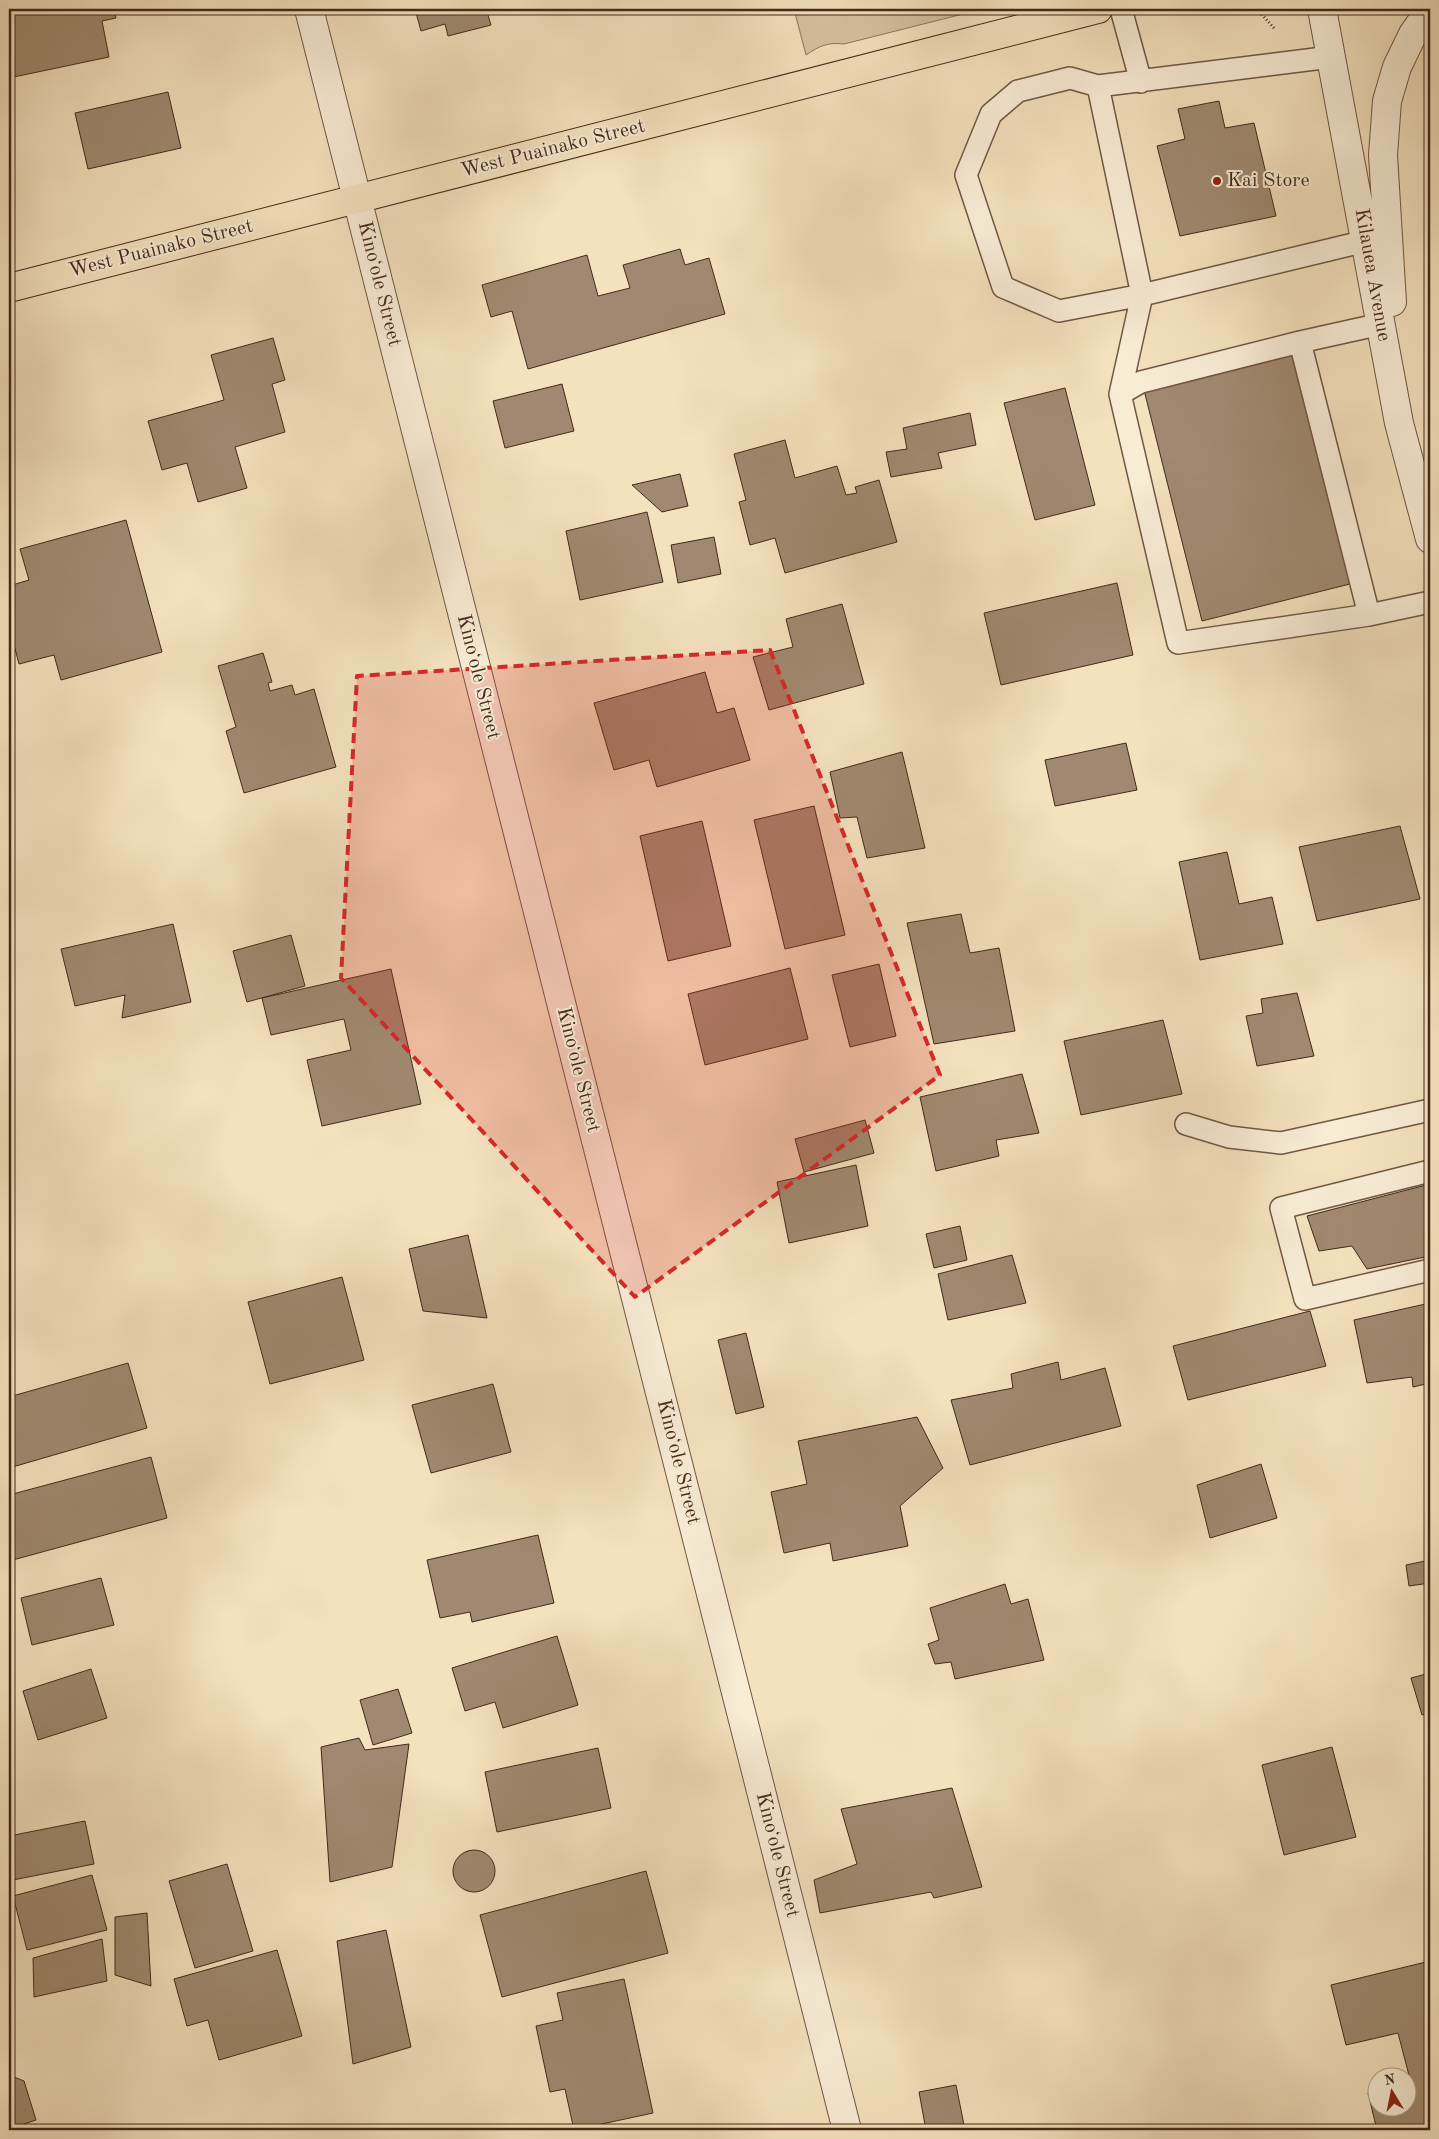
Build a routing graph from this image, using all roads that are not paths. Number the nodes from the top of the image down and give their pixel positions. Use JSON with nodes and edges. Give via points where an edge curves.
{"nodes":[{"id":1,"x":309,"y":9,"type":"edge"},
{"id":2,"x":1098,"y":9,"type":"edge"},
{"id":3,"x":1121,"y":9,"type":"edge"},
{"id":4,"x":1322,"y":9,"type":"edge"},
{"id":5,"x":1430,"y":10,"type":"edge"},
{"id":6,"x":1331,"y":57,"type":"junction"},
{"id":7,"x":1141,"y":82,"type":"junction"},
{"id":8,"x":1098,"y":86,"type":"junction"},
{"id":9,"x":358,"y":198,"type":"junction"},
{"id":10,"x":1366,"y":241,"type":"junction"},
{"id":11,"x":9,"y":288,"type":"edge"},
{"id":12,"x":1142,"y":295,"type":"junction"},
{"id":13,"x":1381,"y":324,"type":"junction"},
{"id":14,"x":1300,"y":342,"type":"junction"},
{"id":15,"x":1120,"y":394,"type":"junction"},
{"id":16,"x":1399,"y":423,"type":"junction"},
{"id":17,"x":1430,"y":539,"type":"edge"},
{"id":18,"x":1430,"y":602,"type":"edge"},
{"id":19,"x":1369,"y":614,"type":"junction"},
{"id":20,"x":1430,"y":1110,"type":"edge"},
{"id":21,"x":1186,"y":1124,"type":"dead end"},
{"id":22,"x":1430,"y":1171,"type":"edge"},
{"id":23,"x":1430,"y":1270,"type":"edge"},
{"id":24,"x":847,"y":2130,"type":"edge"}],
"edges":[{"from":1,"to":9,"type":"street","name":"Kinoʻole Street"},
{"from":2,"to":9,"type":"highway","name":"West Puainako Street"},
{"from":3,"to":7,"type":"lane"},
{"from":4,"to":6,"type":"street","name":"Kilauea Avenue"},
{"from":5,"to":16,"type":"street","via":[[1413,34],[1397,67],[1387,101],[1383,155]]},
{"from":6,"to":7,"type":"lane"},
{"from":6,"to":10,"type":"street","name":"Kilauea Avenue"},
{"from":7,"to":8,"type":"lane"},
{"from":8,"to":12,"type":"lane"},
{"from":8,"to":12,"type":"lane","via":[[1070,78],[1018,91],[990,114],[966,175],[1003,287],[1059,311]]},
{"from":9,"to":11,"type":"highway","name":"West Puainako Street"},
{"from":9,"to":24,"type":"street","name":"Kinoʻole Street"},
{"from":10,"to":12,"type":"lane"},
{"from":10,"to":13,"type":"street","name":"Kilauea Avenue"},
{"from":12,"to":15,"type":"lane"},
{"from":13,"to":14,"type":"lane"},
{"from":13,"to":16,"type":"street","name":"Kilauea Avenue"},
{"from":14,"to":15,"type":"lane","via":[[1141,382]]},
{"from":14,"to":19,"type":"lane"},
{"from":15,"to":19,"type":"lane","via":[[1178,643]]},
{"from":16,"to":17,"type":"street","name":"Kilauea Avenue"},
{"from":18,"to":19,"type":"lane"},
{"from":20,"to":21,"type":"lane","via":[[1281,1143],[1229,1137]]},
{"from":22,"to":23,"type":"lane","via":[[1281,1208],[1306,1299]]}]}
